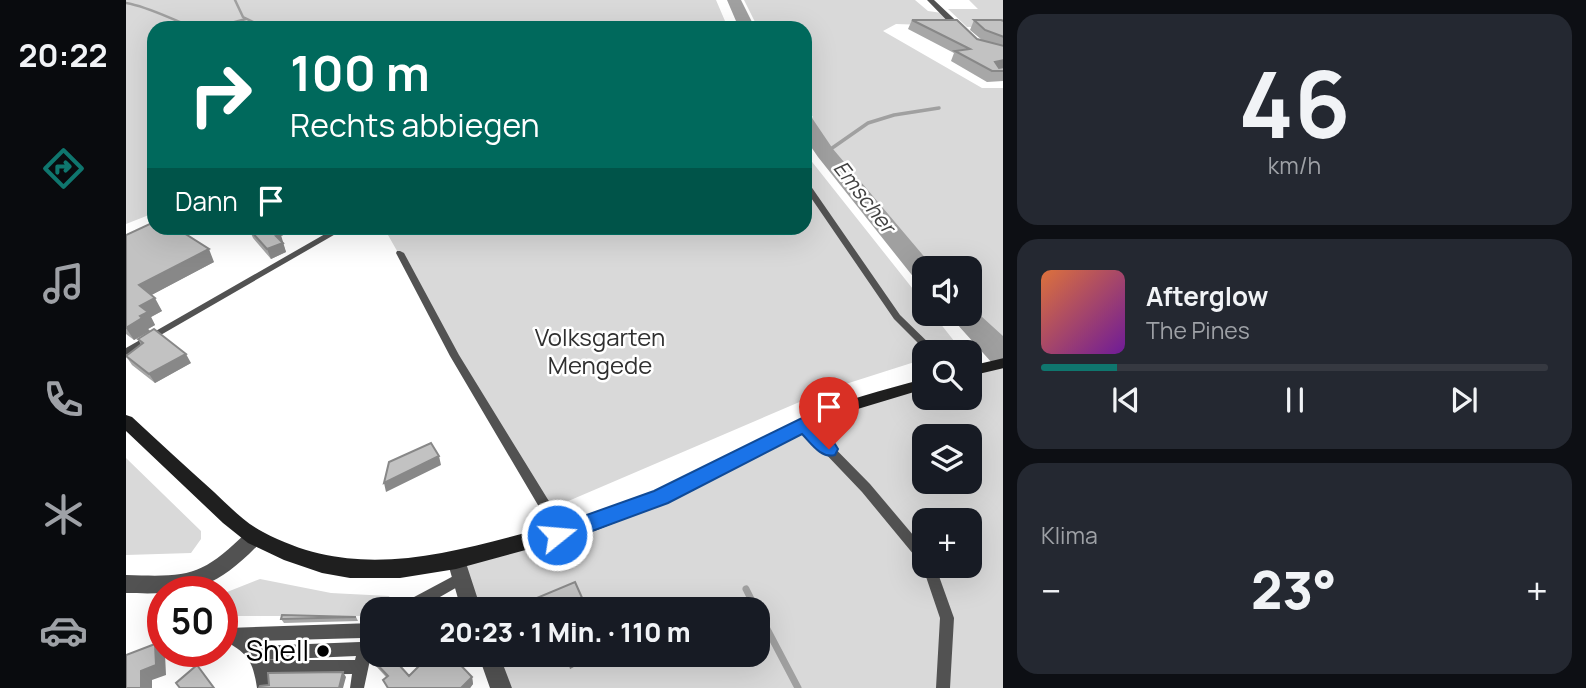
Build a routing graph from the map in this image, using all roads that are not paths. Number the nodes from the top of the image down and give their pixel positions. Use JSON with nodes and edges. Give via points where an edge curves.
{"nodes":[{"id":1,"x":930,"y":0,"type":"edge"},
{"id":2,"x":974,"y":41,"type":"edge"},
{"id":3,"x":812,"y":194,"type":"edge"},
{"id":4,"x":330,"y":235,"type":"edge"},
{"id":5,"x":400,"y":253,"type":"dead end"},
{"id":6,"x":921,"y":340,"type":"edge"},
{"id":7,"x":126,"y":352,"type":"edge"},
{"id":8,"x":1003,"y":363,"type":"edge"},
{"id":9,"x":982,"y":368,"type":"edge"},
{"id":10,"x":912,"y":388,"type":"edge"},
{"id":11,"x":126,"y":421,"type":"edge"},
{"id":12,"x":804,"y":424,"type":"junction"},
{"id":13,"x":557,"y":535,"type":"junction"},
{"id":14,"x":254,"y":537,"type":"junction"},
{"id":15,"x":912,"y":544,"type":"edge"},
{"id":16,"x":458,"y":569,"type":"junction"},
{"id":17,"x":208,"y":576,"type":"edge"},
{"id":18,"x":933,"y":578,"type":"edge"},
{"id":19,"x":126,"y":584,"type":"edge"},
{"id":20,"x":147,"y":585,"type":"edge"},
{"id":21,"x":422,"y":597,"type":"edge"},
{"id":22,"x":467,"y":597,"type":"edge"},
{"id":23,"x":360,"y":631,"type":"edge"},
{"id":24,"x":238,"y":634,"type":"edge"},
{"id":25,"x":238,"y":640,"type":"edge"},
{"id":26,"x":360,"y":649,"type":"edge"},
{"id":27,"x":258,"y":660,"type":"junction"},
{"id":28,"x":360,"y":667,"type":"edge"},
{"id":29,"x":361,"y":667,"type":"edge"},
{"id":30,"x":493,"y":667,"type":"edge"},
{"id":31,"x":264,"y":688,"type":"edge"},
{"id":32,"x":357,"y":688,"type":"edge"},
{"id":33,"x":501,"y":688,"type":"edge"},
{"id":34,"x":943,"y":688,"type":"edge"}],
"edges":[{"from":1,"to":2,"type":"street"},
{"from":3,"to":6,"type":"lane","via":[[897,317]]},
{"from":4,"to":7,"type":"lane"},
{"from":5,"to":13,"type":"lane","via":[[455,356],[551,515]]},
{"from":8,"to":9,"type":"main road"},
{"from":10,"to":12,"type":"main road"},
{"from":11,"to":14,"type":"main road"},
{"from":12,"to":13,"type":"main road","via":[[661,497]]},
{"from":12,"to":15,"type":"lane"},
{"from":13,"to":16,"type":"main road"},
{"from":14,"to":16,"type":"main road","via":[[291,554],[350,569]]},
{"from":14,"to":17,"type":"street"},
{"from":16,"to":21,"type":"lane"},
{"from":16,"to":22,"type":"street"},
{"from":18,"to":34,"type":"lane","via":[[947,618]]},
{"from":19,"to":20,"type":"street"},
{"from":23,"to":24,"type":"lane"},
{"from":25,"to":27,"type":"lane"},
{"from":26,"to":27,"type":"lane"},
{"from":27,"to":28,"type":"lane"},
{"from":27,"to":31,"type":"lane"},
{"from":29,"to":32,"type":"lane"},
{"from":30,"to":33,"type":"street"}]}
